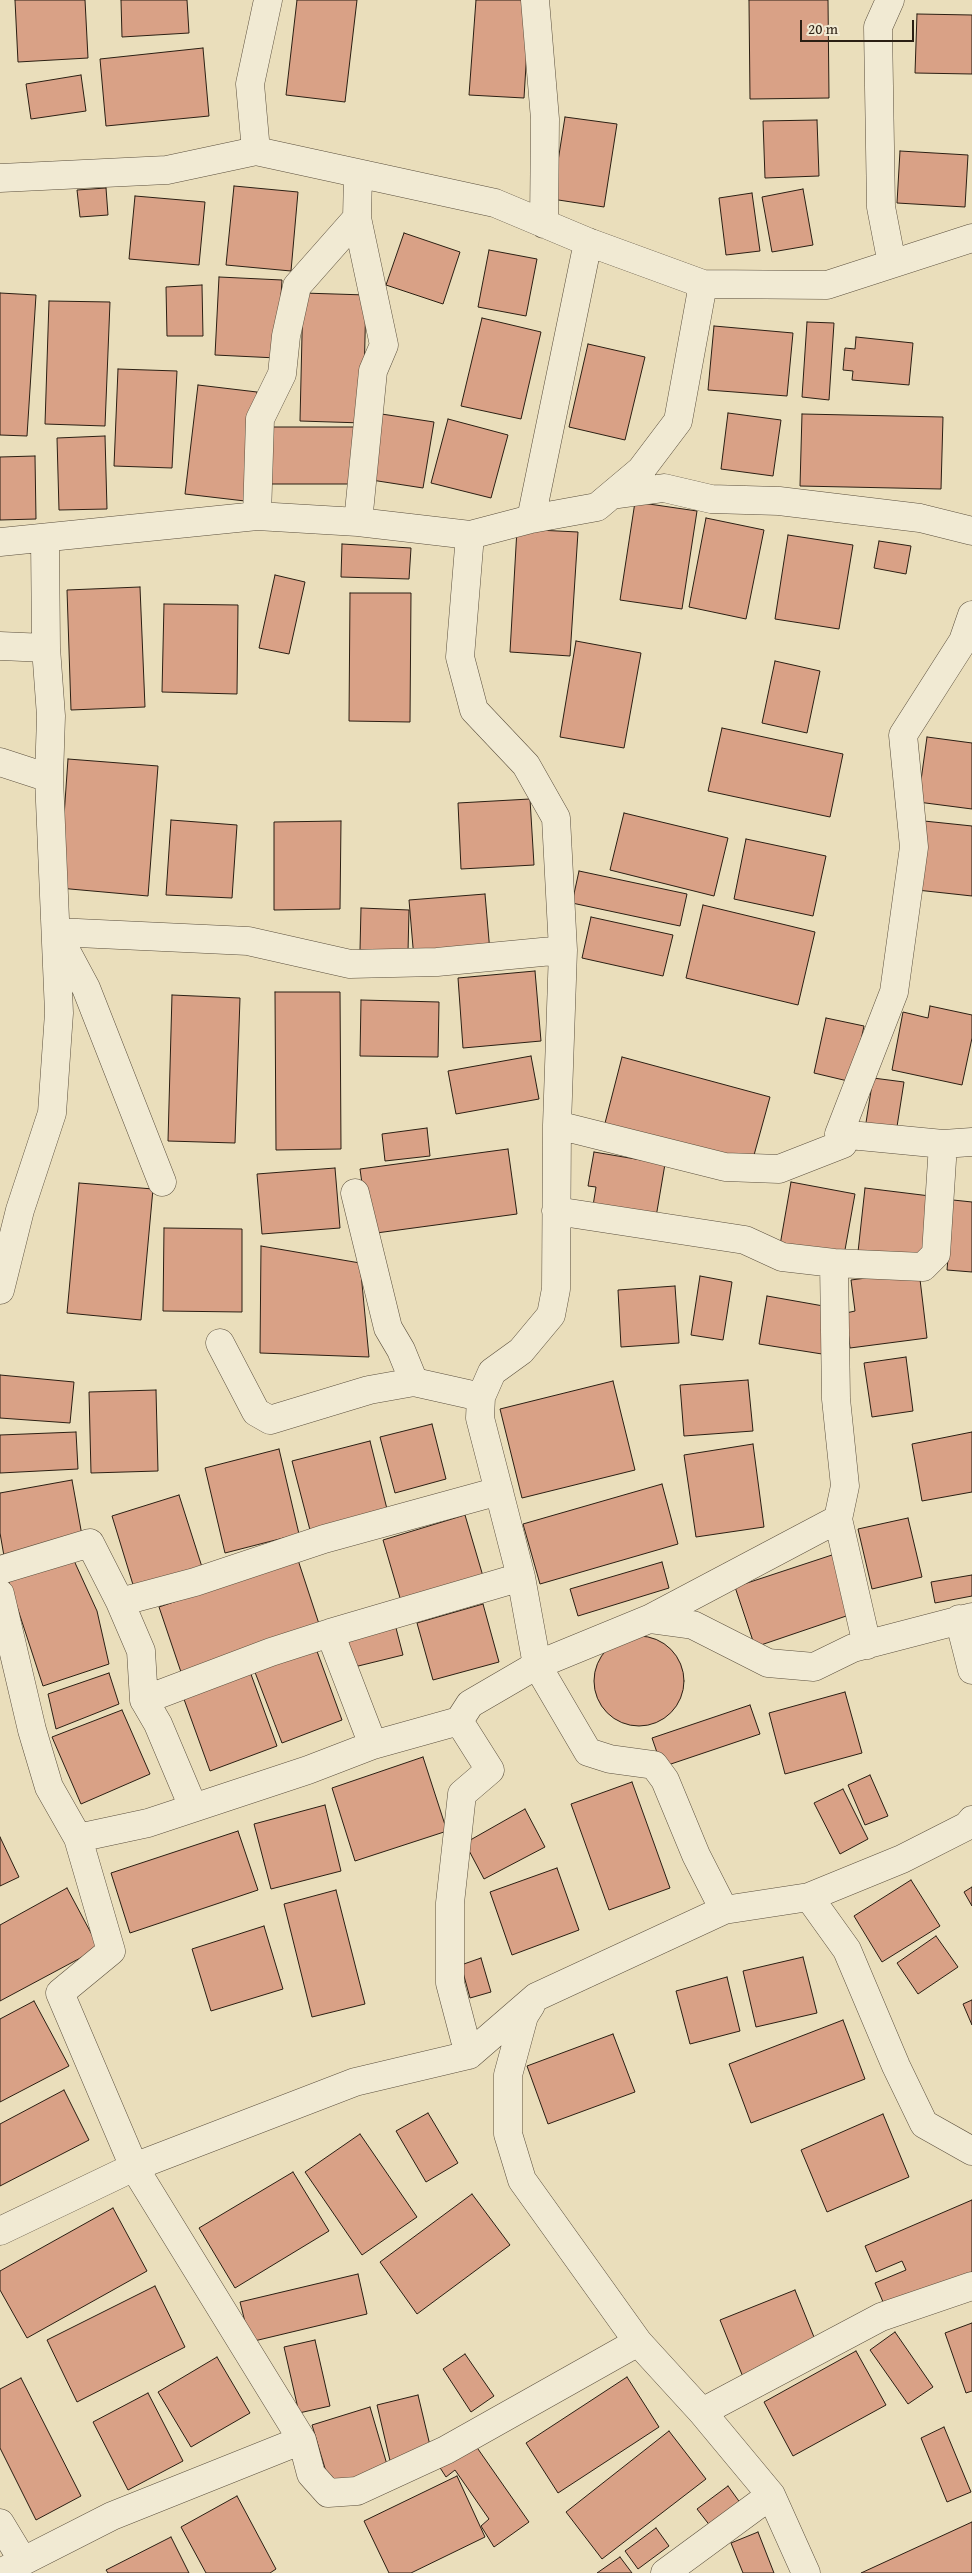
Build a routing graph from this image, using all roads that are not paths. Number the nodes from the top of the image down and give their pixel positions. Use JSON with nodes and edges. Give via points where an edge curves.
{"nodes":[{"id":1,"x":268,"y":0,"type":"edge"},
{"id":2,"x":534,"y":0,"type":"edge"},
{"id":3,"x":890,"y":0,"type":"edge"},
{"id":4,"x":256,"y":151,"type":"junction"},
{"id":5,"x":358,"y":175,"type":"junction"},
{"id":6,"x":0,"y":178,"type":"edge"},
{"id":7,"x":357,"y":218,"type":"junction"},
{"id":8,"x":544,"y":224,"type":"junction"},
{"id":9,"x":972,"y":238,"type":"edge"},
{"id":10,"x":588,"y":242,"type":"junction"},
{"id":11,"x":892,"y":264,"type":"junction"},
{"id":12,"x":703,"y":284,"type":"junction"},
{"id":13,"x":612,"y":495,"type":"junction"},
{"id":14,"x":257,"y":516,"type":"junction"},
{"id":15,"x":531,"y":519,"type":"junction"},
{"id":16,"x":358,"y":522,"type":"junction"},
{"id":17,"x":972,"y":531,"type":"edge"},
{"id":18,"x":470,"y":535,"type":"junction"},
{"id":19,"x":46,"y":539,"type":"junction"},
{"id":20,"x":0,"y":542,"type":"edge"},
{"id":21,"x":972,"y":615,"type":"edge"},
{"id":22,"x":0,"y":646,"type":"edge"},
{"id":23,"x":46,"y":648,"type":"junction"},
{"id":24,"x":0,"y":762,"type":"edge"},
{"id":25,"x":48,"y":778,"type":"junction"},
{"id":26,"x":56,"y":932,"type":"junction"},
{"id":27,"x":564,"y":950,"type":"junction"},
{"id":28,"x":557,"y":1125,"type":"junction"},
{"id":29,"x":839,"y":1134,"type":"junction"},
{"id":30,"x":972,"y":1142,"type":"edge"},
{"id":31,"x":944,"y":1144,"type":"junction"},
{"id":32,"x":162,"y":1182,"type":"dead end"},
{"id":33,"x":355,"y":1193,"type":"dead end"},
{"id":34,"x":556,"y":1211,"type":"junction"},
{"id":35,"x":834,"y":1263,"type":"junction"},
{"id":36,"x":0,"y":1290,"type":"edge"},
{"id":37,"x":220,"y":1343,"type":"dead end"},
{"id":38,"x":414,"y":1382,"type":"junction"},
{"id":39,"x":481,"y":1397,"type":"junction"},
{"id":40,"x":499,"y":1491,"type":"junction"},
{"id":41,"x":838,"y":1519,"type":"junction"},
{"id":42,"x":0,"y":1570,"type":"edge"},
{"id":43,"x":521,"y":1577,"type":"junction"},
{"id":44,"x":0,"y":1594,"type":"edge"},
{"id":45,"x":120,"y":1602,"type":"junction"},
{"id":46,"x":965,"y":1618,"type":"edge"},
{"id":47,"x":649,"y":1619,"type":"junction"},
{"id":48,"x":330,"y":1633,"type":"junction"},
{"id":49,"x":867,"y":1645,"type":"junction"},
{"id":50,"x":537,"y":1665,"type":"junction"},
{"id":51,"x":972,"y":1670,"type":"edge"},
{"id":52,"x":144,"y":1700,"type":"junction"},
{"id":53,"x":459,"y":1721,"type":"junction"},
{"id":54,"x":373,"y":1745,"type":"junction"},
{"id":55,"x":193,"y":1807,"type":"junction"},
{"id":56,"x":972,"y":1820,"type":"edge"},
{"id":57,"x":78,"y":1838,"type":"junction"},
{"id":58,"x":809,"y":1897,"type":"junction"},
{"id":59,"x":724,"y":1910,"type":"junction"},
{"id":60,"x":536,"y":1997,"type":"junction"},
{"id":61,"x":469,"y":2055,"type":"junction"},
{"id":62,"x":972,"y":2151,"type":"edge"},
{"id":63,"x":134,"y":2167,"type":"junction"},
{"id":64,"x":0,"y":2231,"type":"edge"},
{"id":65,"x":972,"y":2286,"type":"edge"},
{"id":66,"x":638,"y":2342,"type":"junction"},
{"id":67,"x":702,"y":2412,"type":"junction"},
{"id":68,"x":302,"y":2440,"type":"junction"},
{"id":69,"x":771,"y":2495,"type":"junction"},
{"id":70,"x":0,"y":2523,"type":"edge"},
{"id":71,"x":12,"y":2567,"type":"edge"},
{"id":72,"x":665,"y":2573,"type":"edge"},
{"id":73,"x":806,"y":2573,"type":"edge"}],
"edges":[{"from":1,"to":4,"type":"street","via":[[250,84]]},
{"from":2,"to":8,"type":"street","via":[[545,119]]},
{"from":3,"to":11,"type":"street","via":[[878,27],[881,207]]},
{"from":4,"to":5,"type":"street"},
{"from":4,"to":6,"type":"street","via":[[167,170]]},
{"from":5,"to":7,"type":"street"},
{"from":5,"to":8,"type":"street","via":[[495,203]]},
{"from":7,"to":14,"type":"street","via":[[297,286],[282,374],[260,419]]},
{"from":7,"to":16,"type":"street","via":[[384,345],[373,371]]},
{"from":8,"to":10,"type":"street"},
{"from":9,"to":11,"type":"street"},
{"from":10,"to":12,"type":"street"},
{"from":10,"to":15,"type":"street"},
{"from":11,"to":12,"type":"street","via":[[827,285]]},
{"from":12,"to":13,"type":"street","via":[[678,421],[641,470]]},
{"from":13,"to":15,"type":"street","via":[[597,507]]},
{"from":13,"to":17,"type":"street","via":[[664,488],[711,499],[779,501],[920,518]]},
{"from":14,"to":16,"type":"street"},
{"from":14,"to":19,"type":"street"},
{"from":15,"to":18,"type":"street"},
{"from":16,"to":18,"type":"street"},
{"from":18,"to":27,"type":"street","via":[[460,657],[474,710],[526,765],[556,818]]},
{"from":19,"to":20,"type":"street"},
{"from":19,"to":23,"type":"street"},
{"from":21,"to":29,"type":"street","via":[[963,642],[903,735],[914,847],[894,992]]},
{"from":22,"to":23,"type":"street"},
{"from":23,"to":25,"type":"street","via":[[51,716]]},
{"from":24,"to":25,"type":"street"},
{"from":25,"to":26,"type":"street"},
{"from":26,"to":27,"type":"street","via":[[248,941],[350,964],[437,962]]},
{"from":26,"to":32,"type":"street","via":[[86,988]]},
{"from":26,"to":36,"type":"street","via":[[59,1013],[52,1113],[20,1210]]},
{"from":27,"to":28,"type":"street"},
{"from":28,"to":29,"type":"street","via":[[725,1167],[779,1169],[842,1144]]},
{"from":28,"to":34,"type":"street"},
{"from":29,"to":31,"type":"street"},
{"from":30,"to":31,"type":"street"},
{"from":31,"to":35,"type":"street","via":[[936,1254],[923,1267]]},
{"from":33,"to":38,"type":"street","via":[[388,1328]]},
{"from":34,"to":35,"type":"street","via":[[745,1240],[782,1257]]},
{"from":34,"to":39,"type":"street","via":[[556,1288],[551,1314],[521,1351],[492,1372]]},
{"from":35,"to":41,"type":"street","via":[[836,1399],[845,1486]]},
{"from":37,"to":38,"type":"street","via":[[256,1412],[270,1420],[369,1390]]},
{"from":38,"to":39,"type":"street"},
{"from":39,"to":40,"type":"street","via":[[480,1418]]},
{"from":40,"to":43,"type":"street"},
{"from":40,"to":45,"type":"street","via":[[324,1539],[195,1582]]},
{"from":41,"to":47,"type":"street"},
{"from":41,"to":49,"type":"street"},
{"from":42,"to":45,"type":"street","via":[[90,1543]]},
{"from":43,"to":48,"type":"street"},
{"from":43,"to":50,"type":"street"},
{"from":44,"to":57,"type":"street","via":[[49,1788]]},
{"from":45,"to":52,"type":"street","via":[[141,1651]]},
{"from":46,"to":49,"type":"street"},
{"from":46,"to":51,"type":"street"},
{"from":47,"to":49,"type":"street","via":[[693,1626],[768,1663],[814,1667],[853,1648]]},
{"from":47,"to":50,"type":"street"},
{"from":48,"to":52,"type":"street"},
{"from":48,"to":54,"type":"street"},
{"from":50,"to":53,"type":"street","via":[[470,1704]]},
{"from":50,"to":59,"type":"street","via":[[588,1752],[610,1759],[654,1765],[665,1780],[696,1855]]},
{"from":52,"to":55,"type":"street","via":[[158,1724]]},
{"from":53,"to":54,"type":"street"},
{"from":53,"to":61,"type":"street","via":[[490,1770],[462,1794],[450,1903],[450,1983]]},
{"from":54,"to":55,"type":"street"},
{"from":55,"to":57,"type":"street","via":[[148,1823]]},
{"from":56,"to":58,"type":"street","via":[[967,1826],[902,1860]]},
{"from":57,"to":63,"type":"street","via":[[111,1951],[60,1993]]},
{"from":58,"to":59,"type":"street"},
{"from":58,"to":62,"type":"street","via":[[847,1950],[924,2124]]},
{"from":59,"to":60,"type":"street"},
{"from":60,"to":61,"type":"street"},
{"from":60,"to":66,"type":"street","via":[[524,2016],[508,2075],[508,2134],[522,2180]]},
{"from":61,"to":63,"type":"street","via":[[355,2082]]},
{"from":63,"to":64,"type":"street"},
{"from":63,"to":68,"type":"street"},
{"from":65,"to":67,"type":"street","via":[[881,2318]]},
{"from":66,"to":67,"type":"street"},
{"from":66,"to":68,"type":"street","via":[[446,2450],[357,2491],[328,2494],[311,2474]]},
{"from":67,"to":69,"type":"street"},
{"from":68,"to":71,"type":"street","via":[[112,2516]]},
{"from":69,"to":72,"type":"street"},
{"from":69,"to":73,"type":"street"},
{"from":70,"to":71,"type":"street"}]}
